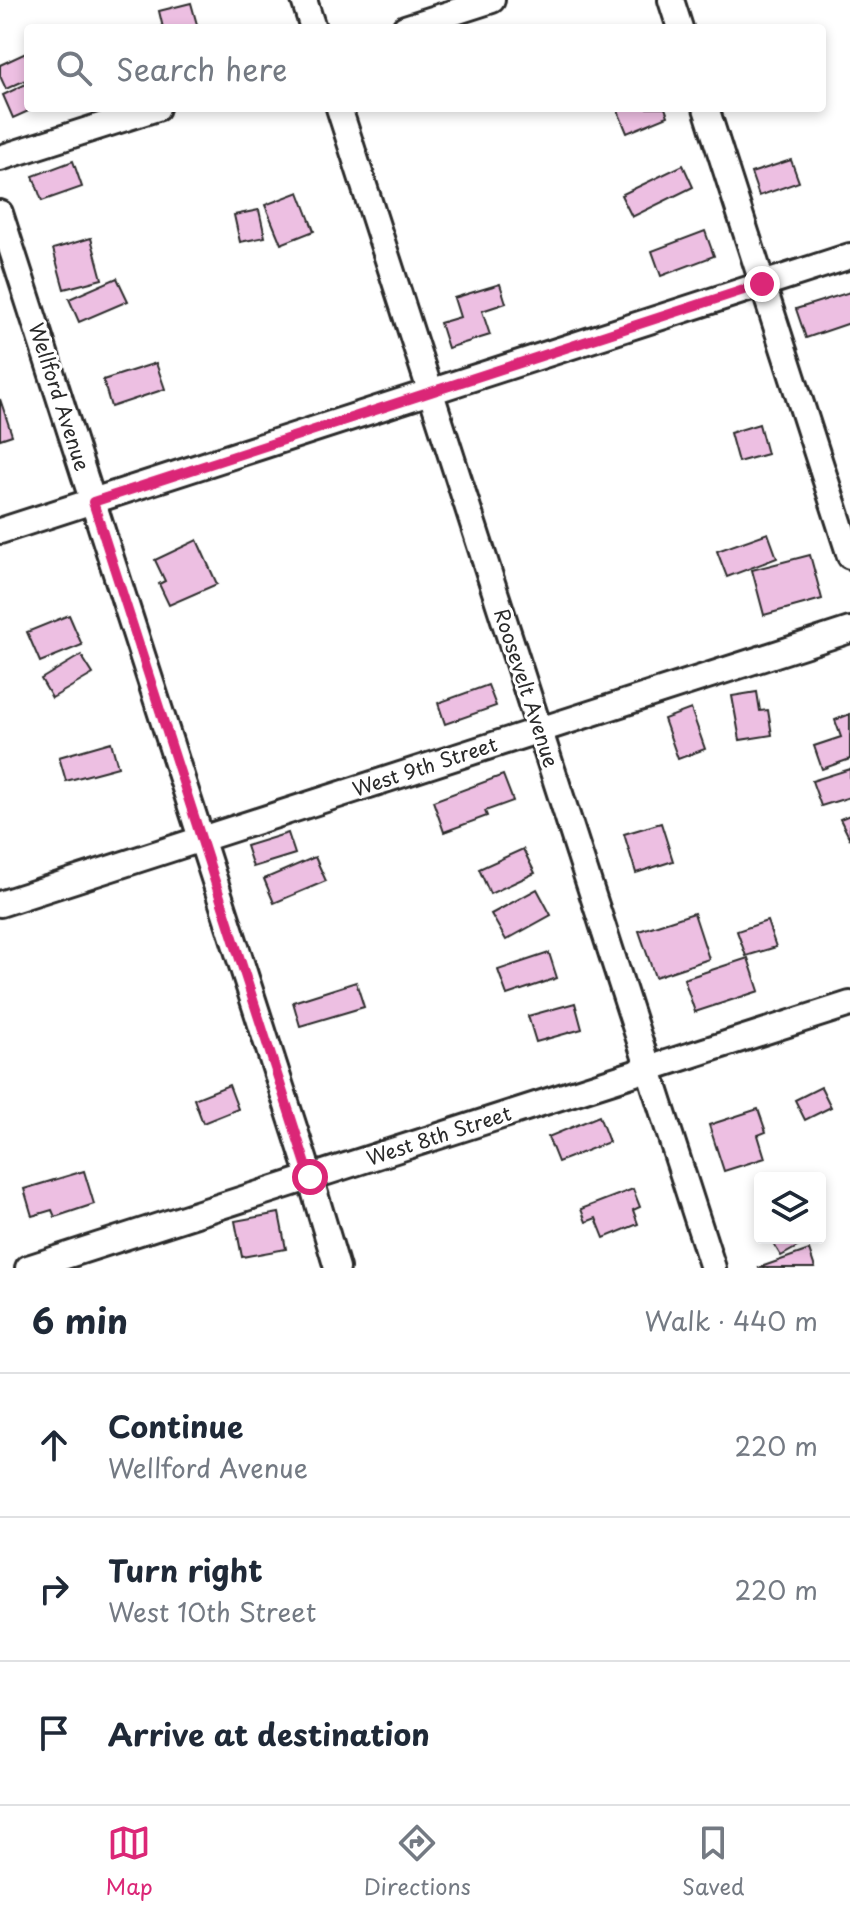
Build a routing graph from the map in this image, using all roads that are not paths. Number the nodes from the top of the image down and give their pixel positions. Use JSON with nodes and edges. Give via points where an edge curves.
{"nodes":[{"id":1,"x":304,"y":0,"type":"edge"},
{"id":2,"x":492,"y":0,"type":"edge"},
{"id":3,"x":671,"y":0,"type":"edge"},
{"id":4,"x":312,"y":24,"type":"edge"},
{"id":5,"x":417,"y":24,"type":"edge"},
{"id":6,"x":679,"y":24,"type":"edge"},
{"id":7,"x":144,"y":112,"type":"edge"},
{"id":8,"x":340,"y":112,"type":"edge"},
{"id":9,"x":707,"y":112,"type":"edge"},
{"id":10,"x":0,"y":158,"type":"edge"},
{"id":11,"x":0,"y":213,"type":"edge"},
{"id":12,"x":850,"y":256,"type":"edge"},
{"id":13,"x":762,"y":284,"type":"junction"},
{"id":14,"x":431,"y":392,"type":"junction"},
{"id":15,"x":93,"y":502,"type":"junction"},
{"id":16,"x":0,"y":531,"type":"edge"},
{"id":17,"x":850,"y":556,"type":"edge"},
{"id":18,"x":850,"y":630,"type":"edge"},
{"id":19,"x":540,"y":730,"type":"junction"},
{"id":20,"x":201,"y":840,"type":"junction"},
{"id":21,"x":0,"y":904,"type":"edge"},
{"id":22,"x":850,"y":1004,"type":"edge"},
{"id":23,"x":649,"y":1069,"type":"junction"},
{"id":24,"x":310,"y":1177,"type":"junction"},
{"id":25,"x":28,"y":1268,"type":"edge"},
{"id":26,"x":337,"y":1268,"type":"edge"},
{"id":27,"x":713,"y":1268,"type":"edge"}],
"edges":[{"from":1,"to":4,"type":"street"},
{"from":2,"to":5,"type":"street"},
{"from":3,"to":6,"type":"street"},
{"from":7,"to":10,"type":"street"},
{"from":8,"to":14,"type":"street","name":"Roosevelt Avenue"},
{"from":9,"to":13,"type":"street"},
{"from":11,"to":15,"type":"street","name":"Wellford Avenue"},
{"from":12,"to":13,"type":"street"},
{"from":13,"to":14,"type":"street"},
{"from":13,"to":17,"type":"street"},
{"from":14,"to":15,"type":"street"},
{"from":14,"to":19,"type":"street","name":"Roosevelt Avenue"},
{"from":15,"to":16,"type":"street"},
{"from":15,"to":20,"type":"street","name":"Wellford Avenue"},
{"from":18,"to":19,"type":"street","name":"West 9th Street"},
{"from":19,"to":20,"type":"street","name":"West 9th Street"},
{"from":19,"to":23,"type":"street","name":"Roosevelt Avenue"},
{"from":20,"to":21,"type":"street","name":"West 9th Street"},
{"from":20,"to":24,"type":"street","name":"Wellford Avenue"},
{"from":22,"to":23,"type":"street","name":"West 8th Street"},
{"from":23,"to":24,"type":"street","name":"West 8th Street"},
{"from":23,"to":27,"type":"street","name":"Roosevelt Avenue"},
{"from":24,"to":25,"type":"street","name":"West 8th Street"},
{"from":24,"to":26,"type":"street","name":"Wellford Avenue"}]}
